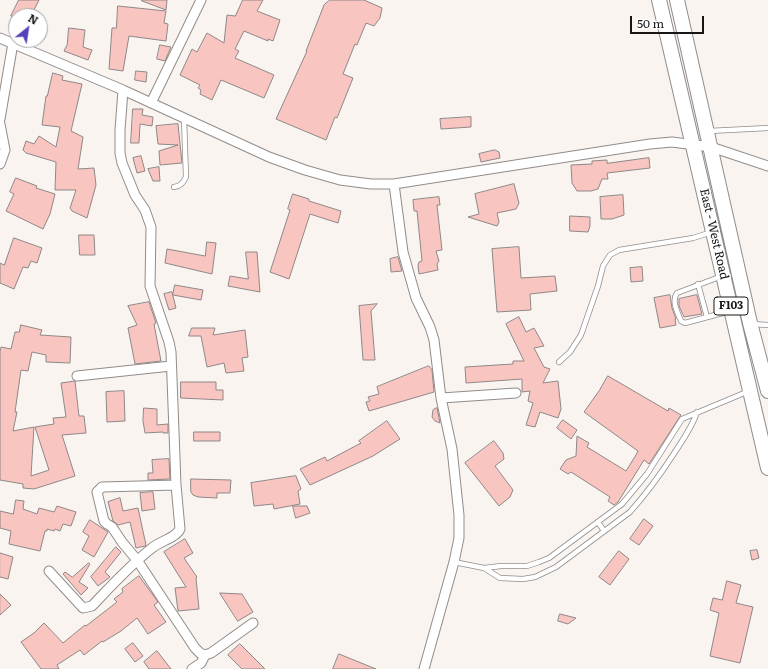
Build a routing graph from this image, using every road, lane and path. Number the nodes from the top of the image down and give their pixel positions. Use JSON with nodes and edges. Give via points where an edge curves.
{"nodes":[{"id":1,"x":201,"y":0,"type":"edge"},
{"id":2,"x":659,"y":0,"type":"edge"},
{"id":3,"x":677,"y":0,"type":"edge"},
{"id":4,"x":12,"y":48,"type":"edge"},
{"id":5,"x":25,"y":48,"type":"edge"},
{"id":6,"x":123,"y":90,"type":"junction"},
{"id":7,"x":151,"y":103,"type":"junction"},
{"id":8,"x":184,"y":118,"type":"junction"},
{"id":9,"x":0,"y":119,"type":"edge"},
{"id":10,"x":0,"y":124,"type":"edge"},
{"id":11,"x":768,"y":128,"type":"edge"},
{"id":12,"x":707,"y":132,"type":"junction"},
{"id":13,"x":693,"y":144,"type":"junction"},
{"id":14,"x":711,"y":147,"type":"junction"},
{"id":15,"x":0,"y":164,"type":"edge"},
{"id":16,"x":768,"y":166,"type":"edge"},
{"id":17,"x":394,"y":184,"type":"junction"},
{"id":18,"x":174,"y":187,"type":"dead end"},
{"id":19,"x":713,"y":231,"type":"junction"},
{"id":20,"x":723,"y":275,"type":"junction"},
{"id":21,"x":698,"y":284,"type":"junction"},
{"id":22,"x":732,"y":311,"type":"junction"},
{"id":23,"x":707,"y":317,"type":"junction"},
{"id":24,"x":750,"y":323,"type":"junction"},
{"id":25,"x":768,"y":325,"type":"edge"},
{"id":26,"x":558,"y":362,"type":"dead end"},
{"id":27,"x":171,"y":366,"type":"junction"},
{"id":28,"x":77,"y":376,"type":"dead end"},
{"id":29,"x":750,"y":391,"type":"junction"},
{"id":30,"x":768,"y":391,"type":"edge"},
{"id":31,"x":516,"y":393,"type":"dead end"},
{"id":32,"x":441,"y":398,"type":"junction"},
{"id":33,"x":697,"y":412,"type":"junction"},
{"id":34,"x":768,"y":468,"type":"edge"},
{"id":35,"x":176,"y":484,"type":"junction"},
{"id":36,"x":598,"y":522,"type":"junction"},
{"id":37,"x":604,"y":531,"type":"junction"},
{"id":38,"x":137,"y":560,"type":"junction"},
{"id":39,"x":454,"y":562,"type":"junction"},
{"id":40,"x":484,"y":568,"type":"junction"},
{"id":41,"x":49,"y":571,"type":"dead end"},
{"id":42,"x":253,"y":623,"type":"dead end"},
{"id":43,"x":205,"y":654,"type":"junction"},
{"id":44,"x":192,"y":669,"type":"edge"},
{"id":45,"x":424,"y":669,"type":"edge"}],
"edges":[{"from":1,"to":7,"type":"street"},
{"from":2,"to":13,"type":"main road","name":"East - West Road","number":"F103"},
{"from":3,"to":12,"type":"main road","name":"East - West Road","number":"F103"},
{"from":4,"to":9,"type":"street"},
{"from":5,"to":6,"type":"street"},
{"from":6,"to":7,"type":"street"},
{"from":6,"to":27,"type":"street","via":[[120,152],[135,195],[152,227],[150,286],[169,342]]},
{"from":7,"to":8,"type":"street"},
{"from":8,"to":17,"type":"street","via":[[269,156],[324,176],[356,183]]},
{"from":8,"to":18,"type":"lane","via":[[186,177],[184,183]]},
{"from":10,"to":15,"type":"street","via":[[5,150]]},
{"from":11,"to":12,"type":"lane"},
{"from":12,"to":14,"type":"main road","name":"East - West Road","number":"F103"},
{"from":13,"to":14,"type":"street"},
{"from":13,"to":17,"type":"street","via":[[650,144]]},
{"from":13,"to":19,"type":"main road","name":"East - West Road","number":"F103"},
{"from":14,"to":16,"type":"street"},
{"from":14,"to":24,"type":"main road","name":"East - West Road","number":"F103"},
{"from":17,"to":32,"type":"street","via":[[403,252],[416,298],[434,340]]},
{"from":19,"to":20,"type":"main road","name":"East - West Road","number":"F103"},
{"from":19,"to":26,"type":"lane","via":[[693,238],[619,250],[610,255],[603,266],[581,334],[570,352]]},
{"from":20,"to":21,"type":"lane"},
{"from":20,"to":22,"type":"main road","name":"East - West Road","number":"F103"},
{"from":21,"to":23,"type":"lane"},
{"from":21,"to":23,"type":"lane","via":[[675,295],[675,304],[683,323]]},
{"from":22,"to":23,"type":"lane"},
{"from":22,"to":29,"type":"main road","name":"East - West Road","number":"F103"},
{"from":24,"to":25,"type":"lane"},
{"from":24,"to":30,"type":"main road","name":"East - West Road","number":"F103","via":[[760,351]]},
{"from":27,"to":28,"type":"street"},
{"from":27,"to":35,"type":"street"},
{"from":29,"to":33,"type":"lane"},
{"from":29,"to":34,"type":"main road","name":"East - West Road","number":"F103"},
{"from":31,"to":32,"type":"street"},
{"from":32,"to":39,"type":"street","via":[[452,449],[459,515],[459,538]]},
{"from":33,"to":36,"type":"lane","via":[[682,419],[647,474],[622,504]]},
{"from":33,"to":37,"type":"lane","via":[[692,426],[657,479],[630,512]]},
{"from":35,"to":38,"type":"street","via":[[181,525],[178,533],[156,544]]},
{"from":35,"to":38,"type":"street","via":[[102,487],[97,492],[104,521],[112,527]]},
{"from":36,"to":37,"type":"lane"},
{"from":36,"to":40,"type":"lane","via":[[549,558],[527,566]]},
{"from":37,"to":40,"type":"lane","via":[[556,567],[535,577],[500,578]]},
{"from":38,"to":41,"type":"street","via":[[92,606],[84,608]]},
{"from":38,"to":43,"type":"street","via":[[189,640],[200,653]]},
{"from":39,"to":40,"type":"lane"},
{"from":39,"to":45,"type":"street"},
{"from":42,"to":43,"type":"street","via":[[211,653]]},
{"from":43,"to":44,"type":"street","via":[[201,663]]}]}
